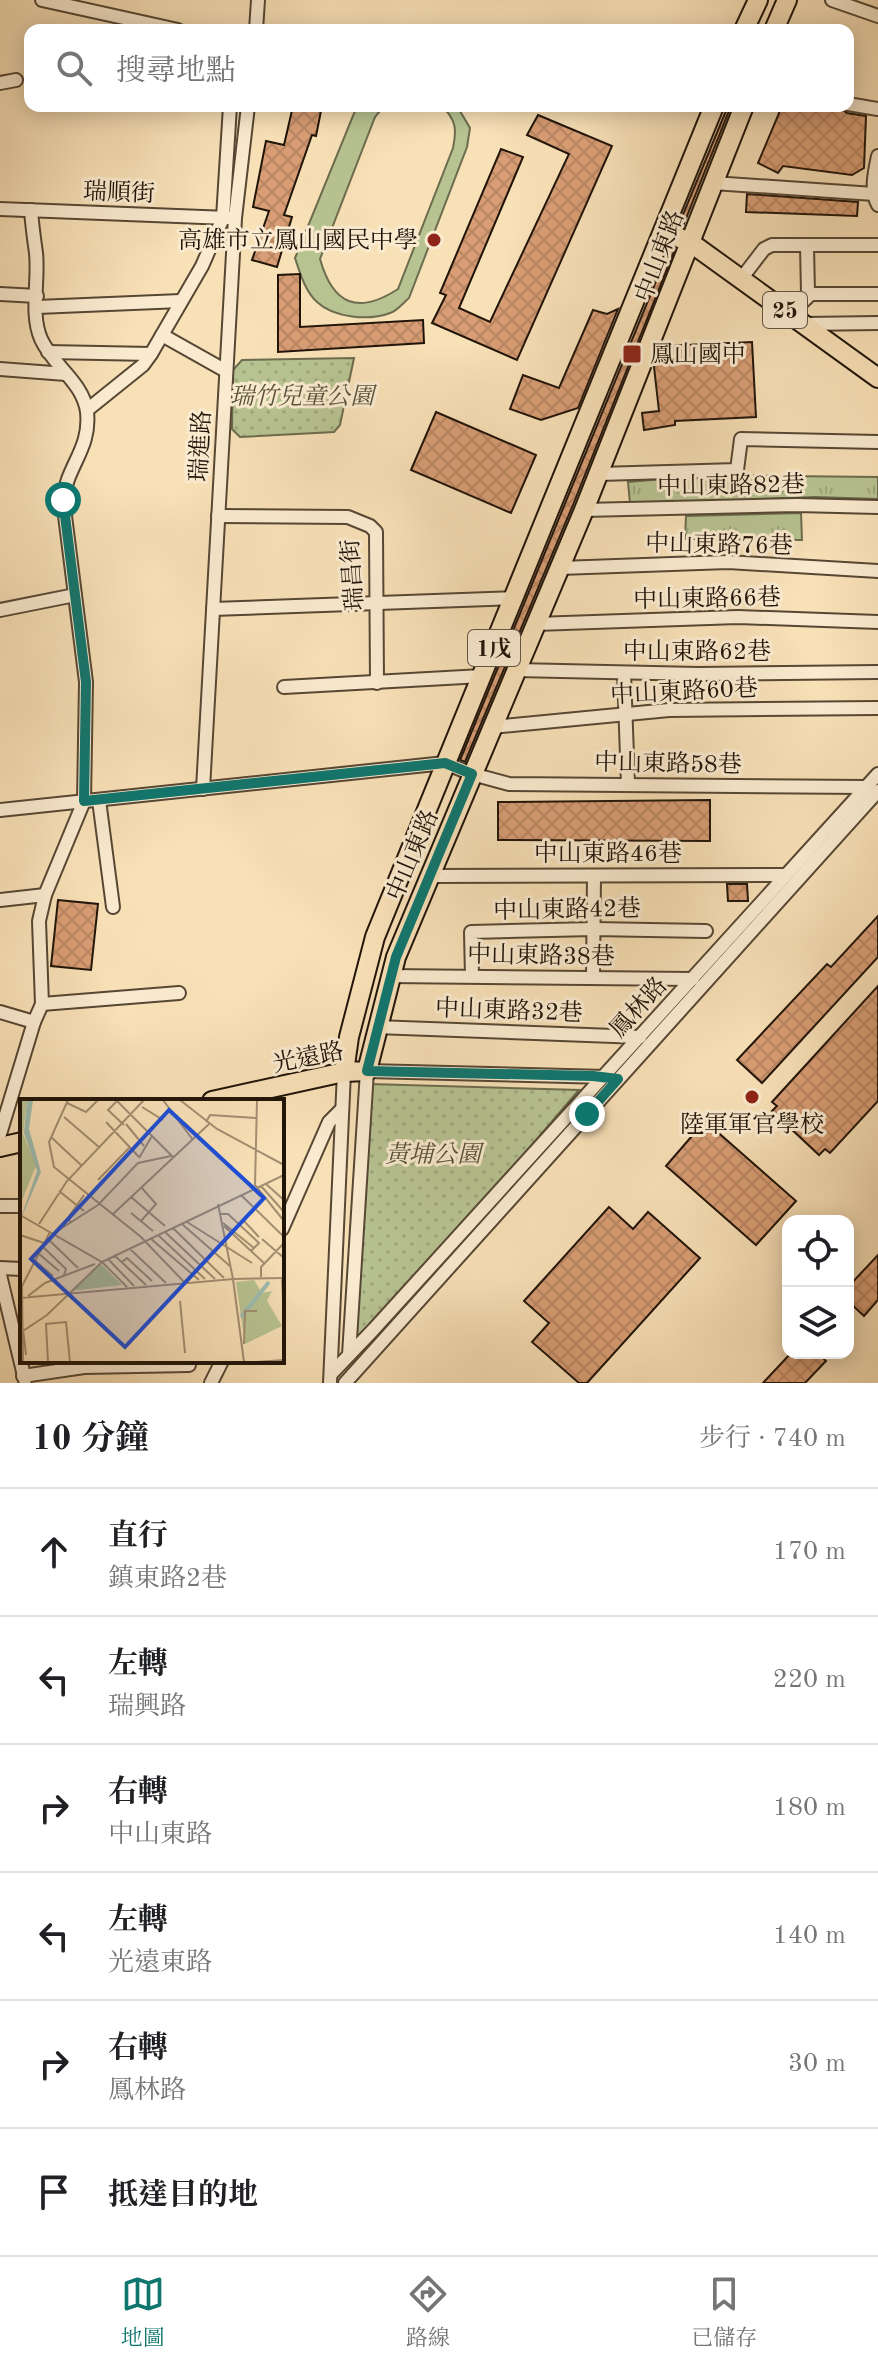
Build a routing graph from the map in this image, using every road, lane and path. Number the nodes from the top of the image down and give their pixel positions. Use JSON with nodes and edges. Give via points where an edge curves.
{"nodes":[{"id":1,"x":42,"y":0,"type":"edge"},
{"id":2,"x":258,"y":0,"type":"edge"},
{"id":3,"x":758,"y":0,"type":"edge"},
{"id":4,"x":787,"y":0,"type":"edge"},
{"id":5,"x":832,"y":0,"type":"edge"},
{"id":6,"x":878,"y":16,"type":"edge"},
{"id":7,"x":151,"y":24,"type":"edge"},
{"id":8,"x":256,"y":24,"type":"edge"},
{"id":9,"x":747,"y":24,"type":"edge"},
{"id":10,"x":777,"y":24,"type":"edge"},
{"id":11,"x":16,"y":80,"type":"dead end"},
{"id":12,"x":0,"y":83,"type":"edge"},
{"id":13,"x":854,"y":105,"type":"edge"},
{"id":14,"x":878,"y":109,"type":"edge"},
{"id":15,"x":230,"y":112,"type":"edge"},
{"id":16,"x":247,"y":112,"type":"edge"},
{"id":17,"x":712,"y":112,"type":"edge"},
{"id":18,"x":742,"y":112,"type":"edge"},
{"id":19,"x":878,"y":156,"type":"edge"},
{"id":20,"x":713,"y":183,"type":"junction"},
{"id":21,"x":876,"y":199,"type":"edge"},
{"id":22,"x":0,"y":209,"type":"edge"},
{"id":23,"x":31,"y":210,"type":"junction"},
{"id":24,"x":229,"y":218,"type":"junction"},
{"id":25,"x":664,"y":231,"type":"junction"},
{"id":26,"x":691,"y":243,"type":"junction"},
{"id":27,"x":807,"y":245,"type":"junction"},
{"id":28,"x":878,"y":245,"type":"edge"},
{"id":29,"x":741,"y":279,"type":"junction"},
{"id":30,"x":0,"y":294,"type":"edge"},
{"id":31,"x":808,"y":294,"type":"junction"},
{"id":32,"x":878,"y":294,"type":"edge"},
{"id":33,"x":37,"y":301,"type":"junction"},
{"id":34,"x":181,"y":301,"type":"junction"},
{"id":35,"x":796,"y":319,"type":"junction"},
{"id":36,"x":878,"y":323,"type":"edge"},
{"id":37,"x":162,"y":335,"type":"junction"},
{"id":38,"x":48,"y":352,"type":"junction"},
{"id":39,"x":151,"y":354,"type":"junction"},
{"id":40,"x":0,"y":369,"type":"edge"},
{"id":41,"x":226,"y":371,"type":"junction"},
{"id":42,"x":66,"y":374,"type":"junction"},
{"id":43,"x":878,"y":378,"type":"edge"},
{"id":44,"x":87,"y":410,"type":"junction"},
{"id":45,"x":878,"y":442,"type":"edge"},
{"id":46,"x":599,"y":474,"type":"junction"},
{"id":47,"x":878,"y":507,"type":"edge"},
{"id":48,"x":584,"y":510,"type":"junction"},
{"id":49,"x":218,"y":516,"type":"junction"},
{"id":50,"x":560,"y":568,"type":"junction"},
{"id":51,"x":878,"y":571,"type":"edge"},
{"id":52,"x":75,"y":595,"type":"junction"},
{"id":53,"x":514,"y":598,"type":"junction"},
{"id":54,"x":377,"y":603,"type":"junction"},
{"id":55,"x":213,"y":609,"type":"junction"},
{"id":56,"x":0,"y":610,"type":"edge"},
{"id":57,"x":878,"y":622,"type":"edge"},
{"id":58,"x":536,"y":624,"type":"junction"},
{"id":59,"x":516,"y":670,"type":"junction"},
{"id":60,"x":878,"y":672,"type":"edge"},
{"id":61,"x":624,"y":673,"type":"junction"},
{"id":62,"x":482,"y":676,"type":"junction"},
{"id":63,"x":377,"y":683,"type":"junction"},
{"id":64,"x":284,"y":687,"type":"dead end"},
{"id":65,"x":878,"y":708,"type":"edge"},
{"id":66,"x":625,"y":715,"type":"junction"},
{"id":67,"x":492,"y":727,"type":"junction"},
{"id":68,"x":445,"y":763,"type":"junction"},
{"id":69,"x":472,"y":774,"type":"junction"},
{"id":70,"x":878,"y":774,"type":"edge"},
{"id":71,"x":628,"y":784,"type":"junction"},
{"id":72,"x":203,"y":789,"type":"junction"},
{"id":73,"x":872,"y":789,"type":"edge"},
{"id":74,"x":99,"y":800,"type":"junction"},
{"id":75,"x":84,"y":801,"type":"junction"},
{"id":76,"x":0,"y":810,"type":"edge"},
{"id":77,"x":786,"y":875,"type":"junction"},
{"id":78,"x":430,"y":876,"type":"junction"},
{"id":79,"x":594,"y":876,"type":"junction"},
{"id":80,"x":45,"y":895,"type":"junction"},
{"id":81,"x":0,"y":900,"type":"edge"},
{"id":82,"x":113,"y":907,"type":"dead end"},
{"id":83,"x":593,"y":929,"type":"junction"},
{"id":84,"x":706,"y":931,"type":"dead end"},
{"id":85,"x":389,"y":976,"type":"junction"},
{"id":86,"x":472,"y":976,"type":"junction"},
{"id":87,"x":593,"y":977,"type":"junction"},
{"id":88,"x":693,"y":979,"type":"junction"},
{"id":89,"x":179,"y":993,"type":"dead end"},
{"id":90,"x":42,"y":1004,"type":"junction"},
{"id":91,"x":0,"y":1012,"type":"edge"},
{"id":92,"x":34,"y":1022,"type":"junction"},
{"id":93,"x":376,"y":1027,"type":"junction"},
{"id":94,"x":640,"y":1037,"type":"junction"},
{"id":95,"x":367,"y":1071,"type":"junction"},
{"id":96,"x":344,"y":1072,"type":"junction"},
{"id":97,"x":604,"y":1076,"type":"junction"},
{"id":98,"x":618,"y":1079,"type":"junction"},
{"id":99,"x":221,"y":1099,"type":"edge"},
{"id":100,"x":342,"y":1109,"type":"junction"},
{"id":101,"x":0,"y":1134,"type":"edge"},
{"id":102,"x":20,"y":1142,"type":"edge"},
{"id":103,"x":0,"y":1147,"type":"edge"},
{"id":104,"x":284,"y":1224,"type":"edge"},
{"id":105,"x":0,"y":1268,"type":"edge"},
{"id":106,"x":20,"y":1269,"type":"edge"},
{"id":107,"x":0,"y":1275,"type":"edge"},
{"id":108,"x":8,"y":1316,"type":"junction"},
{"id":109,"x":20,"y":1316,"type":"edge"},
{"id":110,"x":349,"y":1354,"type":"junction"},
{"id":111,"x":221,"y":1363,"type":"edge"},
{"id":112,"x":189,"y":1365,"type":"dead end"},
{"id":113,"x":330,"y":1378,"type":"edge"},
{"id":114,"x":24,"y":1379,"type":"edge"},
{"id":115,"x":347,"y":1382,"type":"edge"},
{"id":116,"x":211,"y":1383,"type":"edge"}],
"edges":[{"from":1,"to":7,"type":"street"},
{"from":2,"to":8,"type":"street"},
{"from":3,"to":9,"type":"main road"},
{"from":4,"to":10,"type":"main road"},
{"from":5,"to":6,"type":"street"},
{"from":11,"to":12,"type":"street"},
{"from":13,"to":14,"type":"street"},
{"from":15,"to":24,"type":"street"},
{"from":16,"to":24,"type":"street","name":"瑞進路"},
{"from":17,"to":25,"type":"main road","name":"中山東路","number":"1戊"},
{"from":18,"to":20,"type":"main road","name":"中山東路","number":"1戊"},
{"from":19,"to":21,"type":"street"},
{"from":20,"to":21,"type":"street"},
{"from":20,"to":26,"type":"main road","name":"中山東路","number":"1戊"},
{"from":22,"to":23,"type":"street","name":"瑞順街"},
{"from":23,"to":24,"type":"street","name":"瑞順街"},
{"from":23,"to":33,"type":"street"},
{"from":24,"to":34,"type":"street"},
{"from":24,"to":41,"type":"street","name":"瑞進路"},
{"from":25,"to":26,"type":"main road","number":"25"},
{"from":25,"to":53,"type":"main road","name":"中山東路","number":"1戊"},
{"from":26,"to":29,"type":"main road","number":"25"},
{"from":26,"to":46,"type":"main road","name":"中山東路","number":"1戊"},
{"from":27,"to":28,"type":"street"},
{"from":27,"to":29,"type":"street","via":[[768,246]]},
{"from":27,"to":31,"type":"street"},
{"from":29,"to":35,"type":"main road","number":"25"},
{"from":30,"to":33,"type":"street"},
{"from":31,"to":32,"type":"street"},
{"from":31,"to":35,"type":"street"},
{"from":33,"to":34,"type":"street"},
{"from":33,"to":38,"type":"street","via":[[37,326]]},
{"from":34,"to":37,"type":"street"},
{"from":35,"to":36,"type":"street"},
{"from":35,"to":43,"type":"main road","number":"25"},
{"from":37,"to":39,"type":"street"},
{"from":37,"to":41,"type":"street"},
{"from":38,"to":39,"type":"street"},
{"from":38,"to":42,"type":"street"},
{"from":39,"to":44,"type":"street"},
{"from":40,"to":42,"type":"street"},
{"from":41,"to":49,"type":"street","name":"瑞進路"},
{"from":42,"to":44,"type":"street"},
{"from":44,"to":52,"type":"street","via":[[85,445],[69,472],[63,500]]},
{"from":45,"to":46,"type":"street","via":[[741,439],[737,470]]},
{"from":46,"to":48,"type":"main road","name":"中山東路","number":"1戊"},
{"from":47,"to":48,"type":"street","name":"中山東路82巷"},
{"from":48,"to":50,"type":"main road","name":"中山東路","number":"1戊"},
{"from":49,"to":54,"type":"street","name":"瑞昌街","via":[[348,517],[370,526],[376,532]]},
{"from":49,"to":55,"type":"street","name":"瑞進路"},
{"from":50,"to":51,"type":"street","name":"中山東路76巷","via":[[728,562]]},
{"from":50,"to":58,"type":"main road","name":"中山東路","number":"1戊"},
{"from":52,"to":56,"type":"street"},
{"from":52,"to":75,"type":"street","via":[[86,682]]},
{"from":53,"to":54,"type":"street"},
{"from":53,"to":62,"type":"main road","name":"中山東路","number":"1戊"},
{"from":54,"to":55,"type":"street"},
{"from":54,"to":63,"type":"street","name":"瑞昌街"},
{"from":55,"to":72,"type":"street","name":"瑞進路"},
{"from":57,"to":58,"type":"street","name":"中山東路66巷","via":[[738,617]]},
{"from":58,"to":59,"type":"main road","name":"中山東路","number":"1戊"},
{"from":59,"to":61,"type":"street","name":"中山東路62巷"},
{"from":59,"to":67,"type":"main road","name":"中山東路","number":"1戊"},
{"from":60,"to":61,"type":"street","name":"中山東路62巷"},
{"from":61,"to":66,"type":"street"},
{"from":62,"to":63,"type":"street"},
{"from":62,"to":68,"type":"main road","name":"中山東路","number":"1戊"},
{"from":63,"to":64,"type":"street"},
{"from":65,"to":66,"type":"street","name":"中山東路60巷"},
{"from":66,"to":67,"type":"street","name":"中山東路60巷"},
{"from":66,"to":71,"type":"street"},
{"from":67,"to":69,"type":"main road","name":"中山東路","number":"1戊"},
{"from":68,"to":69,"type":"street","name":"中山東路58巷"},
{"from":68,"to":72,"type":"street"},
{"from":68,"to":96,"type":"main road","name":"中山東路","number":"1戊","via":[[375,937]]},
{"from":69,"to":71,"type":"street","name":"中山東路58巷","via":[[509,784]]},
{"from":69,"to":78,"type":"main road","name":"中山東路","number":"1戊"},
{"from":70,"to":73,"type":"street","name":"鳳林路"},
{"from":71,"to":73,"type":"street","name":"中山東路58巷"},
{"from":72,"to":74,"type":"street"},
{"from":73,"to":77,"type":"street","name":"鳳林路"},
{"from":73,"to":98,"type":"street","name":"鳳林路"},
{"from":74,"to":75,"type":"street"},
{"from":74,"to":82,"type":"street"},
{"from":75,"to":76,"type":"street"},
{"from":75,"to":80,"type":"street"},
{"from":77,"to":79,"type":"street","name":"中山東路46巷"},
{"from":77,"to":88,"type":"street","name":"鳳林路"},
{"from":78,"to":79,"type":"street","name":"中山東路46巷"},
{"from":78,"to":85,"type":"main road","name":"中山東路","number":"1戊"},
{"from":79,"to":83,"type":"street"},
{"from":80,"to":81,"type":"street"},
{"from":80,"to":90,"type":"street","via":[[39,921]]},
{"from":83,"to":84,"type":"street","name":"中山東路42巷"},
{"from":83,"to":86,"type":"street","name":"中山東路42巷","via":[[471,932]]},
{"from":83,"to":87,"type":"street"},
{"from":85,"to":86,"type":"street","name":"中山東路38巷"},
{"from":85,"to":93,"type":"main road","name":"中山東路","number":"1戊"},
{"from":86,"to":87,"type":"street","name":"中山東路38巷"},
{"from":87,"to":88,"type":"street","name":"中山東路38巷"},
{"from":88,"to":94,"type":"street","name":"鳳林路"},
{"from":89,"to":90,"type":"street"},
{"from":90,"to":92,"type":"street"},
{"from":91,"to":92,"type":"street"},
{"from":92,"to":101,"type":"street"},
{"from":93,"to":94,"type":"street","name":"中山東路32巷"},
{"from":93,"to":95,"type":"main road","name":"中山東路","number":"1戊"},
{"from":94,"to":97,"type":"street","name":"鳳林路"},
{"from":95,"to":96,"type":"main road","name":"光遠路"},
{"from":95,"to":97,"type":"street"},
{"from":95,"to":110,"type":"street","name":"中山東路"},
{"from":96,"to":99,"type":"main road","name":"光遠路"},
{"from":96,"to":100,"type":"street","name":"中山東路"},
{"from":97,"to":98,"type":"street"},
{"from":97,"to":110,"type":"street","name":"鳳林路"},
{"from":98,"to":115,"type":"street","name":"鳳林路"},
{"from":100,"to":104,"type":"street","via":[[329,1122]]},
{"from":100,"to":113,"type":"street","name":"中山東路"},
{"from":102,"to":103,"type":"main road"},
{"from":105,"to":106,"type":"street"},
{"from":107,"to":108,"type":"street"},
{"from":108,"to":109,"type":"street"},
{"from":108,"to":114,"type":"street"},
{"from":110,"to":113,"type":"street","name":"鳳林路"},
{"from":110,"to":115,"type":"street","name":"中山東路"},
{"from":111,"to":116,"type":"street"},
{"from":112,"to":114,"type":"street","via":[[84,1367]]}]}
